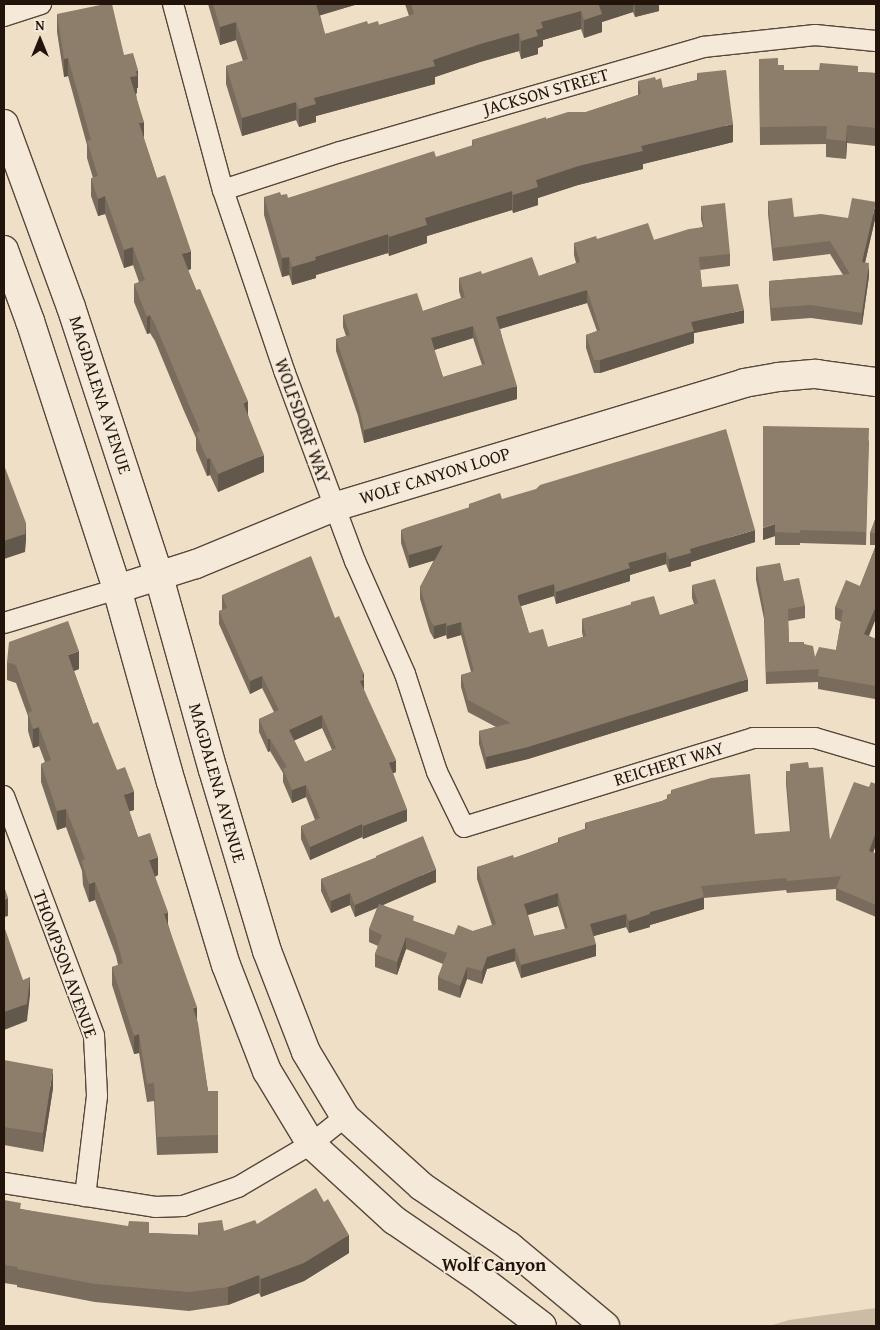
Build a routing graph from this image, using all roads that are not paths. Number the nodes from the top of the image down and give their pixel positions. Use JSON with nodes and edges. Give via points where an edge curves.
{"nodes":[{"id":1,"x":41,"y":4,"type":"edge"},
{"id":2,"x":173,"y":4,"type":"edge"},
{"id":3,"x":4,"y":16,"type":"edge"},
{"id":4,"x":876,"y":41,"type":"edge"},
{"id":5,"x":4,"y":124,"type":"edge"},
{"id":6,"x":223,"y":190,"type":"junction"},
{"id":7,"x":4,"y":250,"type":"edge"},
{"id":8,"x":876,"y":382,"type":"edge"},
{"id":9,"x":334,"y":507,"type":"junction"},
{"id":10,"x":159,"y":577,"type":"junction"},
{"id":11,"x":118,"y":589,"type":"junction"},
{"id":12,"x":4,"y":623,"type":"edge"},
{"id":13,"x":876,"y":756,"type":"edge"},
{"id":14,"x":4,"y":796,"type":"edge"},
{"id":15,"x":464,"y":827,"type":"joint"},
{"id":16,"x":345,"y":1117,"type":"junction"},
{"id":17,"x":312,"y":1144,"type":"junction"},
{"id":18,"x":4,"y":1182,"type":"edge"},
{"id":19,"x":85,"y":1196,"type":"junction"},
{"id":20,"x":542,"y":1326,"type":"edge"},
{"id":21,"x":605,"y":1326,"type":"edge"}],
"edges":[{"from":1,"to":3,"type":"street"},
{"from":2,"to":6,"type":"street","name":"WOLFSDORF WAY"},
{"from":4,"to":6,"type":"street","name":"JACKSON STREET","via":[[815,35],[703,47],[340,152]]},
{"from":5,"to":10,"type":"street","name":"MAGDALENA AVENUE","via":[[71,307]]},
{"from":6,"to":9,"type":"street","name":"WOLFSDORF WAY","via":[[271,335]]},
{"from":7,"to":11,"type":"street"},
{"from":8,"to":9,"type":"street","name":"WOLF CANYON LOOP","via":[[816,374],[744,383]]},
{"from":9,"to":10,"type":"street","name":"WOLF CANYON LOOP"},
{"from":9,"to":15,"type":"street","name":"WOLFSDORF WAY","via":[[405,674],[437,772]]},
{"from":10,"to":11,"type":"street","name":"WOLF CANYON LOOP"},
{"from":10,"to":16,"type":"street","name":"MAGDALENA AVENUE","via":[[212,770],[267,951],[306,1052]]},
{"from":11,"to":12,"type":"street","name":"WOLF CANYON LOOP"},
{"from":11,"to":17,"type":"street","via":[[226,965],[267,1071]]},
{"from":13,"to":15,"type":"street","name":"REICHERT WAY","via":[[815,738],[753,738]]},
{"from":14,"to":19,"type":"street","name":"THOMPSON AVENUE","via":[[94,1036],[97,1096]]},
{"from":16,"to":17,"type":"street"},
{"from":16,"to":21,"type":"street","name":"MAGDALENA AVENUE","via":[[421,1186],[509,1246]]},
{"from":17,"to":19,"type":"street","via":[[238,1187],[183,1206],[155,1207]]},
{"from":17,"to":20,"type":"street","via":[[394,1220]]},
{"from":18,"to":19,"type":"street"}]}
